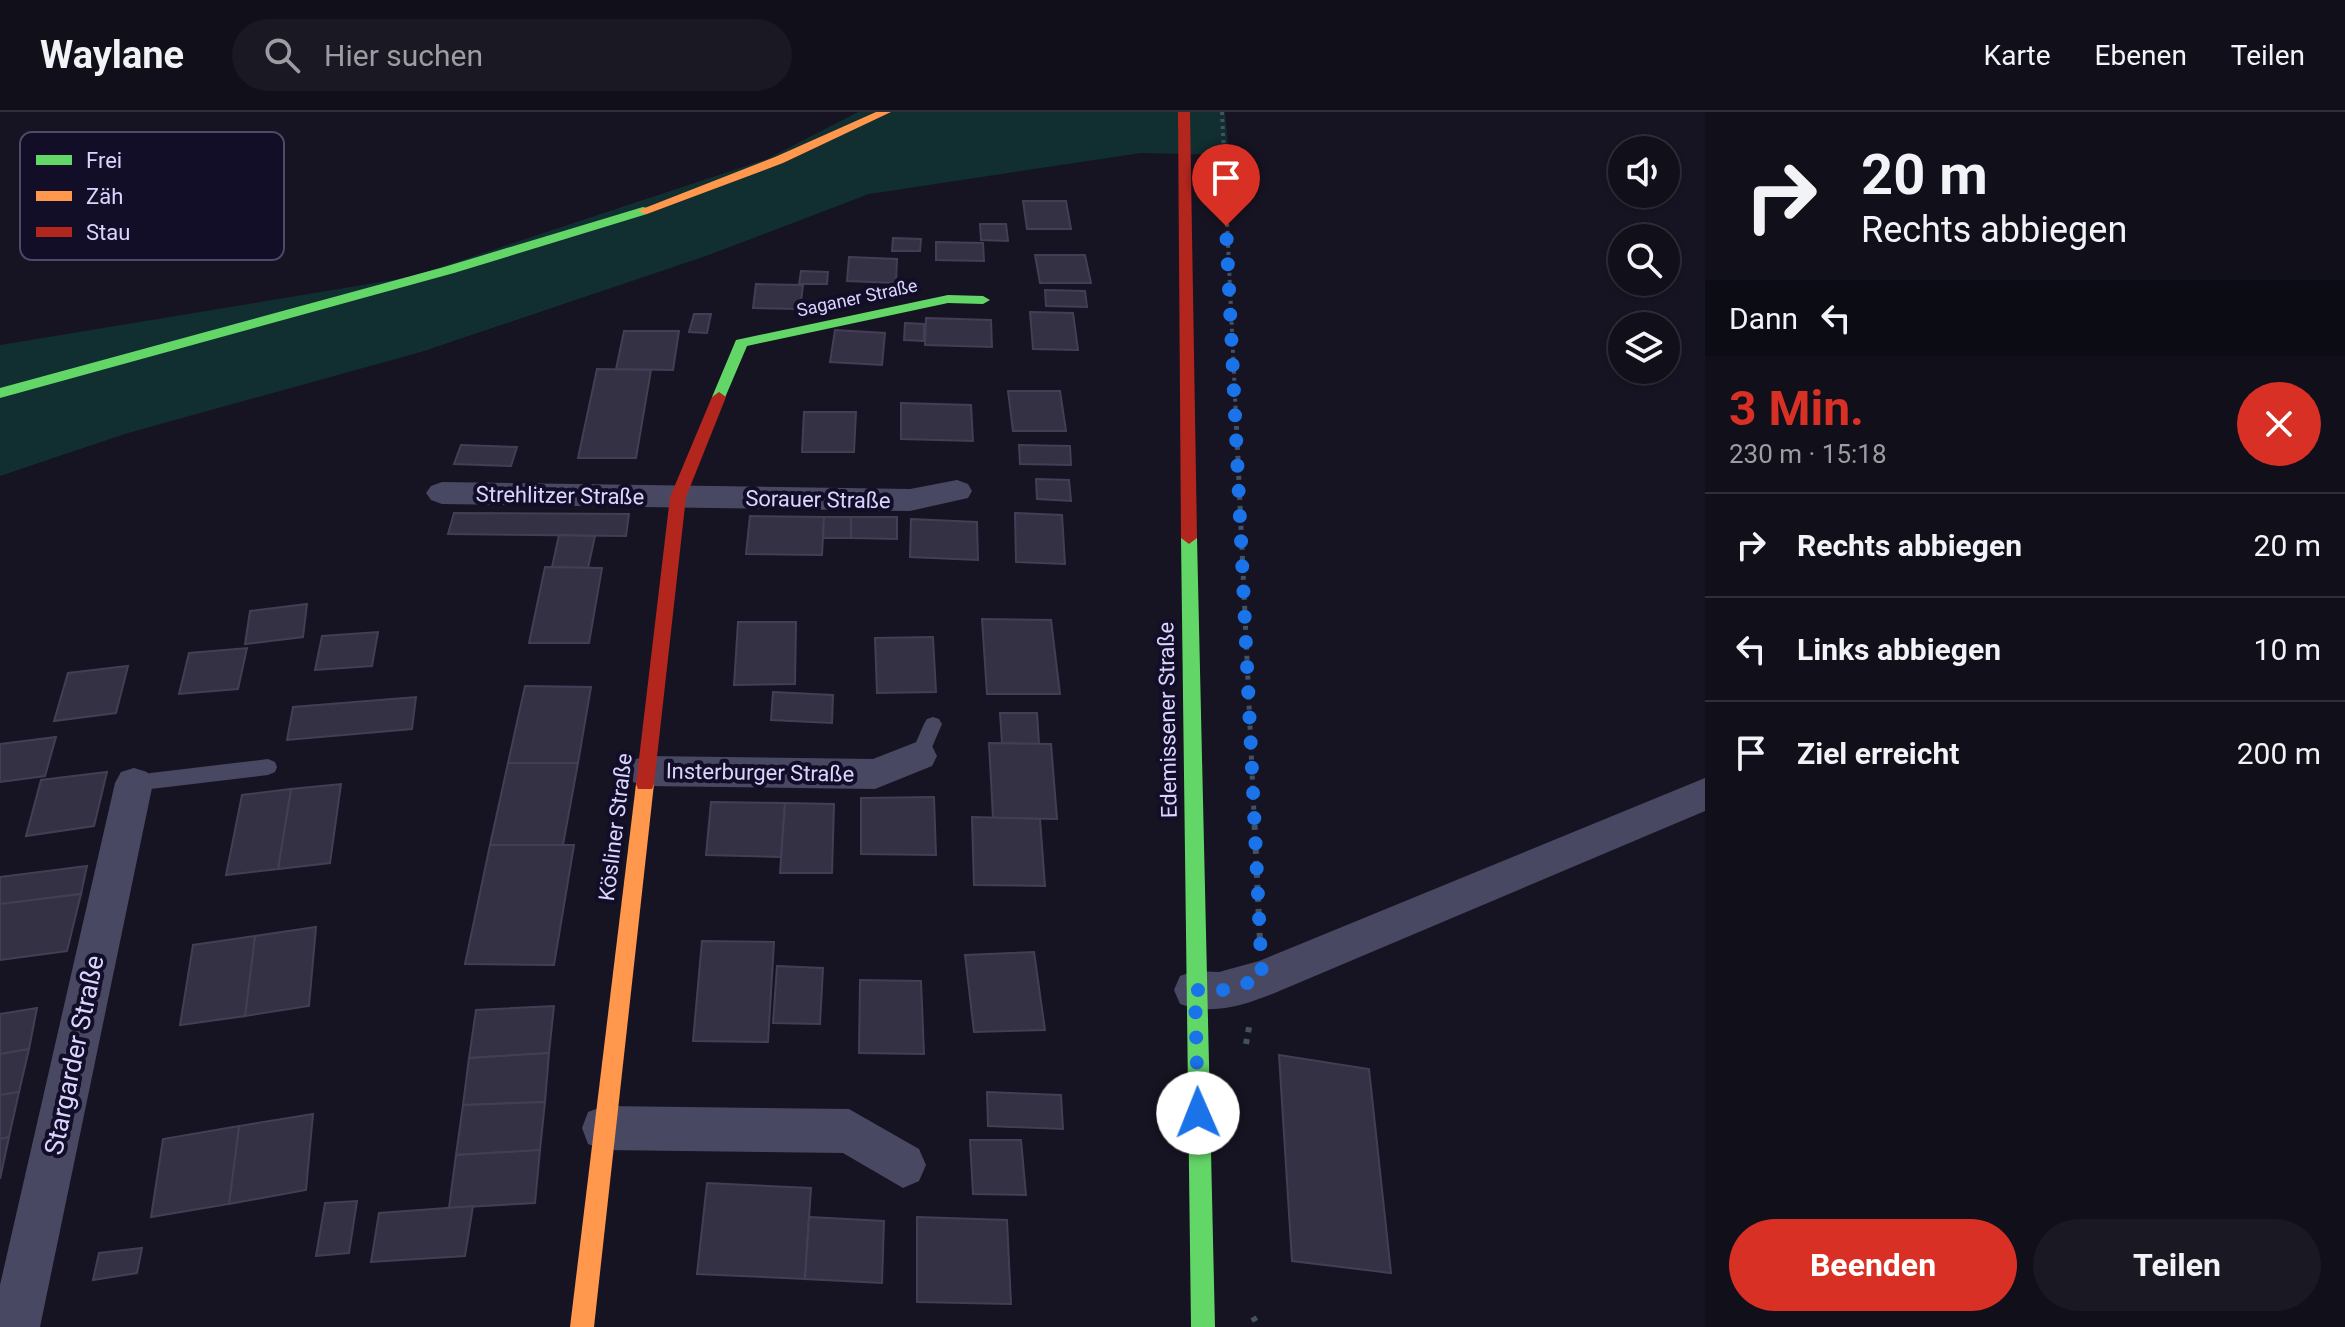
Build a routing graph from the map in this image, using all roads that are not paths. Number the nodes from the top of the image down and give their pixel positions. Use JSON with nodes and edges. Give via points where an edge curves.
{"nodes":[{"id":1,"x":885,"y":112,"type":"edge"},
{"id":2,"x":1184,"y":112,"type":"edge"},
{"id":3,"x":983,"y":300,"type":"dead end"},
{"id":4,"x":741,"y":343,"type":"joint"},
{"id":5,"x":0,"y":393,"type":"edge"},
{"id":6,"x":957,"y":491,"type":"dead end"},
{"id":7,"x":442,"y":493,"type":"dead end"},
{"id":8,"x":678,"y":497,"type":"junction"},
{"id":9,"x":926,"y":740,"type":"dead end"},
{"id":10,"x":268,"y":767,"type":"dead end"},
{"id":11,"x":646,"y":771,"type":"junction"},
{"id":12,"x":134,"y":783,"type":"joint"},
{"id":13,"x":1705,"y":794,"type":"edge"},
{"id":14,"x":1195,"y":990,"type":"junction"},
{"id":15,"x":604,"y":1128,"type":"junction"},
{"id":16,"x":903,"y":1165,"type":"dead end"},
{"id":17,"x":15,"y":1327,"type":"edge"},
{"id":18,"x":582,"y":1327,"type":"edge"},
{"id":19,"x":1203,"y":1327,"type":"edge"}],
"edges":[{"from":1,"to":5,"type":"street","via":[[721,184],[559,240]]},
{"from":2,"to":14,"type":"street","name":"Edemissener Straße"},
{"from":3,"to":4,"type":"street","name":"Saganer Straße","via":[[948,299]]},
{"from":4,"to":8,"type":"street","name":"Kösliner Straße"},
{"from":6,"to":8,"type":"street","name":"Sorauer Straße","via":[[910,500]]},
{"from":7,"to":8,"type":"street","name":"Strehlitzer Straße"},
{"from":8,"to":11,"type":"street","name":"Kösliner Straße"},
{"from":9,"to":11,"type":"street","name":"Insterburger Straße","via":[[875,774]]},
{"from":10,"to":12,"type":"lane"},
{"from":11,"to":15,"type":"street","name":"Kösliner Straße"},
{"from":12,"to":17,"type":"street","name":"Stargarder Straße"},
{"from":13,"to":14,"type":"street","via":[[1262,979],[1219,991]]},
{"from":14,"to":19,"type":"street","name":"Edemissener Straße"},
{"from":15,"to":16,"type":"street","via":[[849,1131]]},
{"from":15,"to":18,"type":"street","name":"Kösliner Straße"}]}
